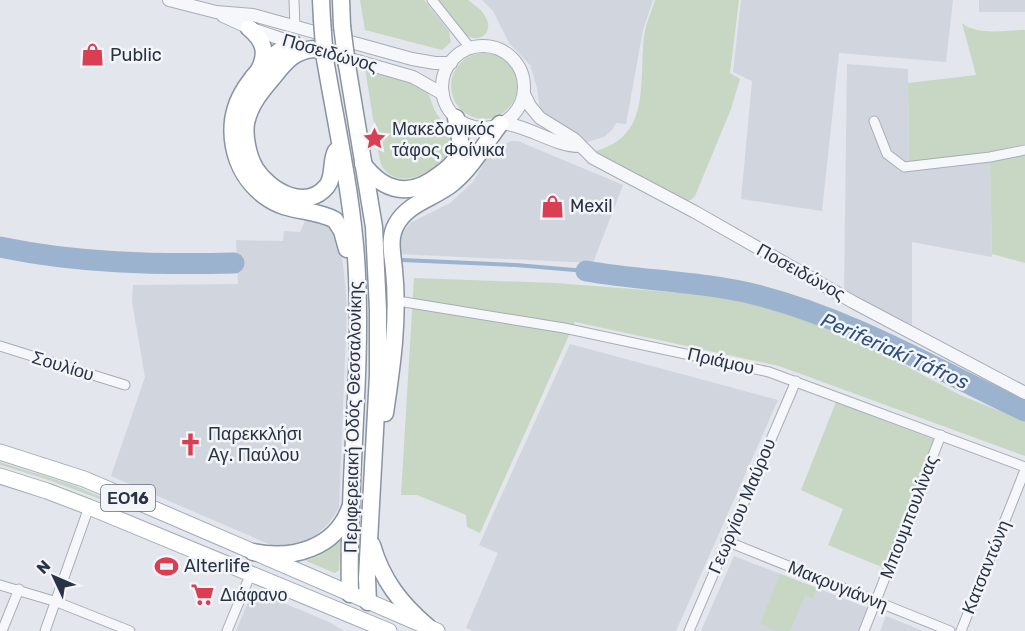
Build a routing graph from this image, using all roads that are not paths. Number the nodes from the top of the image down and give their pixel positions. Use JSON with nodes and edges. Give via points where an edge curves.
{"nodes":[{"id":1,"x":170,"y":0,"type":"edge"},
{"id":2,"x":294,"y":0,"type":"edge"},
{"id":3,"x":321,"y":0,"type":"edge"},
{"id":4,"x":341,"y":0,"type":"edge"},
{"id":5,"x":432,"y":0,"type":"edge"},
{"id":6,"x":216,"y":12,"type":"junction"},
{"id":7,"x":249,"y":28,"type":"junction"},
{"id":8,"x":292,"y":43,"type":"junction"},
{"id":9,"x":471,"y":49,"type":"junction"},
{"id":10,"x":320,"y":54,"type":"junction"},
{"id":11,"x":451,"y":63,"type":"junction"},
{"id":12,"x":257,"y":73,"type":"junction"},
{"id":13,"x":443,"y":94,"type":"junction"},
{"id":14,"x":524,"y":94,"type":"junction"},
{"id":15,"x":456,"y":118,"type":"junction"},
{"id":16,"x":874,"y":121,"type":"dead end"},
{"id":17,"x":500,"y":123,"type":"junction"},
{"id":18,"x":339,"y":145,"type":"junction"},
{"id":19,"x":581,"y":145,"type":"junction"},
{"id":20,"x":1025,"y":150,"type":"edge"},
{"id":21,"x":362,"y":163,"type":"junction"},
{"id":22,"x":357,"y":265,"type":"junction"},
{"id":23,"x":404,"y":302,"type":"dead end"},
{"id":24,"x":0,"y":346,"type":"edge"},
{"id":25,"x":796,"y":381,"type":"junction"},
{"id":26,"x":126,"y":385,"type":"dead end"},
{"id":27,"x":1025,"y":393,"type":"edge"},
{"id":28,"x":941,"y":435,"type":"junction"},
{"id":29,"x":0,"y":452,"type":"edge"},
{"id":30,"x":1025,"y":468,"type":"edge"},
{"id":31,"x":0,"y":476,"type":"edge"},
{"id":32,"x":372,"y":478,"type":"junction"},
{"id":33,"x":352,"y":499,"type":"junction"},
{"id":34,"x":90,"y":507,"type":"junction"},
{"id":35,"x":369,"y":533,"type":"junction"},
{"id":36,"x":726,"y":542,"type":"junction"},
{"id":37,"x":254,"y":552,"type":"junction"},
{"id":38,"x":251,"y":573,"type":"junction"},
{"id":39,"x":0,"y":585,"type":"edge"},
{"id":40,"x":19,"y":589,"type":"junction"},
{"id":41,"x":350,"y":594,"type":"junction"},
{"id":42,"x":57,"y":602,"type":"junction"},
{"id":43,"x":369,"y":602,"type":"junction"},
{"id":44,"x":876,"y":602,"type":"junction"},
{"id":45,"x":356,"y":617,"type":"junction"},
{"id":46,"x":373,"y":624,"type":"junction"},
{"id":47,"x":116,"y":628,"type":"edge"},
{"id":48,"x":433,"y":629,"type":"edge"},
{"id":49,"x":2,"y":631,"type":"edge"},
{"id":50,"x":45,"y":631,"type":"edge"},
{"id":51,"x":130,"y":631,"type":"edge"},
{"id":52,"x":227,"y":631,"type":"edge"},
{"id":53,"x":389,"y":631,"type":"edge"},
{"id":54,"x":689,"y":631,"type":"edge"},
{"id":55,"x":864,"y":631,"type":"edge"},
{"id":56,"x":950,"y":631,"type":"edge"},
{"id":57,"x":961,"y":631,"type":"edge"}],
"edges":[{"from":1,"to":6,"type":"street","name":"Ποσειδώνος"},
{"from":2,"to":8,"type":"street"},
{"from":3,"to":10,"type":"highway","name":"Περιφερειακή Οδός Θεσσαλονίκης","bridge":true},
{"from":4,"to":21,"type":"highway","name":"Περιφερειακή Οδός Θεσσαλονίκης","bridge":true},
{"from":5,"to":9,"type":"street"},
{"from":6,"to":7,"type":"street","name":"Ποσειδώνος"},
{"from":6,"to":8,"type":"street","name":"Ποσειδώνος","via":[[253,15]]},
{"from":7,"to":8,"type":"street","name":"Ποσειδώνος"},
{"from":7,"to":12,"type":"highway","via":[[264,49]]},
{"from":8,"to":10,"type":"highway","via":[[302,51]]},
{"from":8,"to":11,"type":"street","name":"Ποσειδώνος"},
{"from":8,"to":12,"type":"highway"},
{"from":8,"to":18,"type":"highway","via":[[257,95],[246,123],[254,167],[284,194],[310,198],[331,179],[332,158]]},
{"from":9,"to":11,"type":"street"},
{"from":9,"to":14,"type":"street","via":[[490,48],[512,58],[523,74]]},
{"from":10,"to":13,"type":"street","name":"Ποσειδώνος","via":[[413,77]]},
{"from":10,"to":18,"type":"highway","name":"Περιφερειακή Οδός Θεσσαλονίκης"},
{"from":11,"to":13,"type":"street","via":[[443,78]]},
{"from":12,"to":22,"type":"highway","via":[[246,86],[234,114],[233,142],[240,167],[255,188],[275,203],[335,219]]},
{"from":13,"to":15,"type":"street"},
{"from":14,"to":17,"type":"street","via":[[515,110]]},
{"from":14,"to":19,"type":"street","name":"Ποσειδώνος","via":[[540,118]]},
{"from":15,"to":17,"type":"street","via":[[472,126]]},
{"from":15,"to":21,"type":"highway","via":[[459,154],[430,182],[407,190],[394,189],[377,180]]},
{"from":16,"to":20,"type":"street","via":[[887,154],[904,167]]},
{"from":17,"to":19,"type":"street"},
{"from":17,"to":32,"type":"highway","via":[[462,175],[405,212],[394,229],[393,357]]},
{"from":18,"to":22,"type":"highway","name":"Περιφερειακή Οδός Θεσσαλονίκης"},
{"from":19,"to":27,"type":"street","name":"Ποσειδώνος","via":[[593,158]]},
{"from":21,"to":32,"type":"highway","name":"Περιφερειακή Οδός Θεσσαλονίκης","via":[[374,227],[378,310]]},
{"from":22,"to":33,"type":"highway","name":"Περιφερειακή Οδός Θεσσαλονίκης","via":[[358,368]]},
{"from":23,"to":25,"type":"street","name":"Πριάμου","via":[[564,328]]},
{"from":24,"to":26,"type":"street","name":"Σουλίου"},
{"from":25,"to":28,"type":"street","name":"Πριάμου"},
{"from":25,"to":36,"type":"street","name":"Γεωργίου Μαύρου"},
{"from":28,"to":30,"type":"street","name":"Πριάμου"},
{"from":28,"to":44,"type":"street","name":"Μπουμπουλίνας"},
{"from":29,"to":37,"type":"main road","number":"ΕΟ16","via":[[84,479]]},
{"from":30,"to":57,"type":"street","name":"Κατσαντώνη"},
{"from":31,"to":34,"type":"main road","number":"ΕΟ16"},
{"from":32,"to":35,"type":"highway","name":"Περιφερειακή Οδός Θεσσαλονίκης"},
{"from":33,"to":37,"type":"highway","via":[[342,525],[316,547],[286,555]]},
{"from":33,"to":41,"type":"highway","name":"Περιφερειακή Οδός Θεσσαλονίκης"},
{"from":34,"to":38,"type":"main road","number":"ΕΟ16"},
{"from":34,"to":42,"type":"street"},
{"from":35,"to":43,"type":"highway","name":"Περιφερειακή Οδός Θεσσαλονίκης"},
{"from":35,"to":48,"type":"highway","via":[[377,562],[390,586]]},
{"from":36,"to":44,"type":"street","name":"Μακρυγιάννη"},
{"from":36,"to":54,"type":"street","name":"Γεωργίου Μαύρου"},
{"from":37,"to":41,"type":"main road","number":"ΕΟ16"},
{"from":38,"to":45,"type":"main road","number":"ΕΟ16"},
{"from":38,"to":52,"type":"street"},
{"from":39,"to":40,"type":"street"},
{"from":40,"to":42,"type":"street"},
{"from":40,"to":49,"type":"street"},
{"from":41,"to":43,"type":"main road","number":"ΕΟ16"},
{"from":41,"to":45,"type":"main road","name":"Περιφερειακή Οδός Θεσσαλονίκης"},
{"from":42,"to":47,"type":"street"},
{"from":42,"to":50,"type":"street"},
{"from":43,"to":46,"type":"main road","name":"Περιφερειακή Οδός Θεσσαλονίκης"},
{"from":43,"to":48,"type":"main road","number":"ΕΟ16"},
{"from":44,"to":55,"type":"street","name":"Μπουμπουλίνας"},
{"from":44,"to":56,"type":"street","name":"Μακρυγιάννη"},
{"from":45,"to":46,"type":"main road","number":"ΕΟ16"},
{"from":46,"to":53,"type":"main road","number":"ΕΟ16"},
{"from":47,"to":51,"type":"street"}]}
